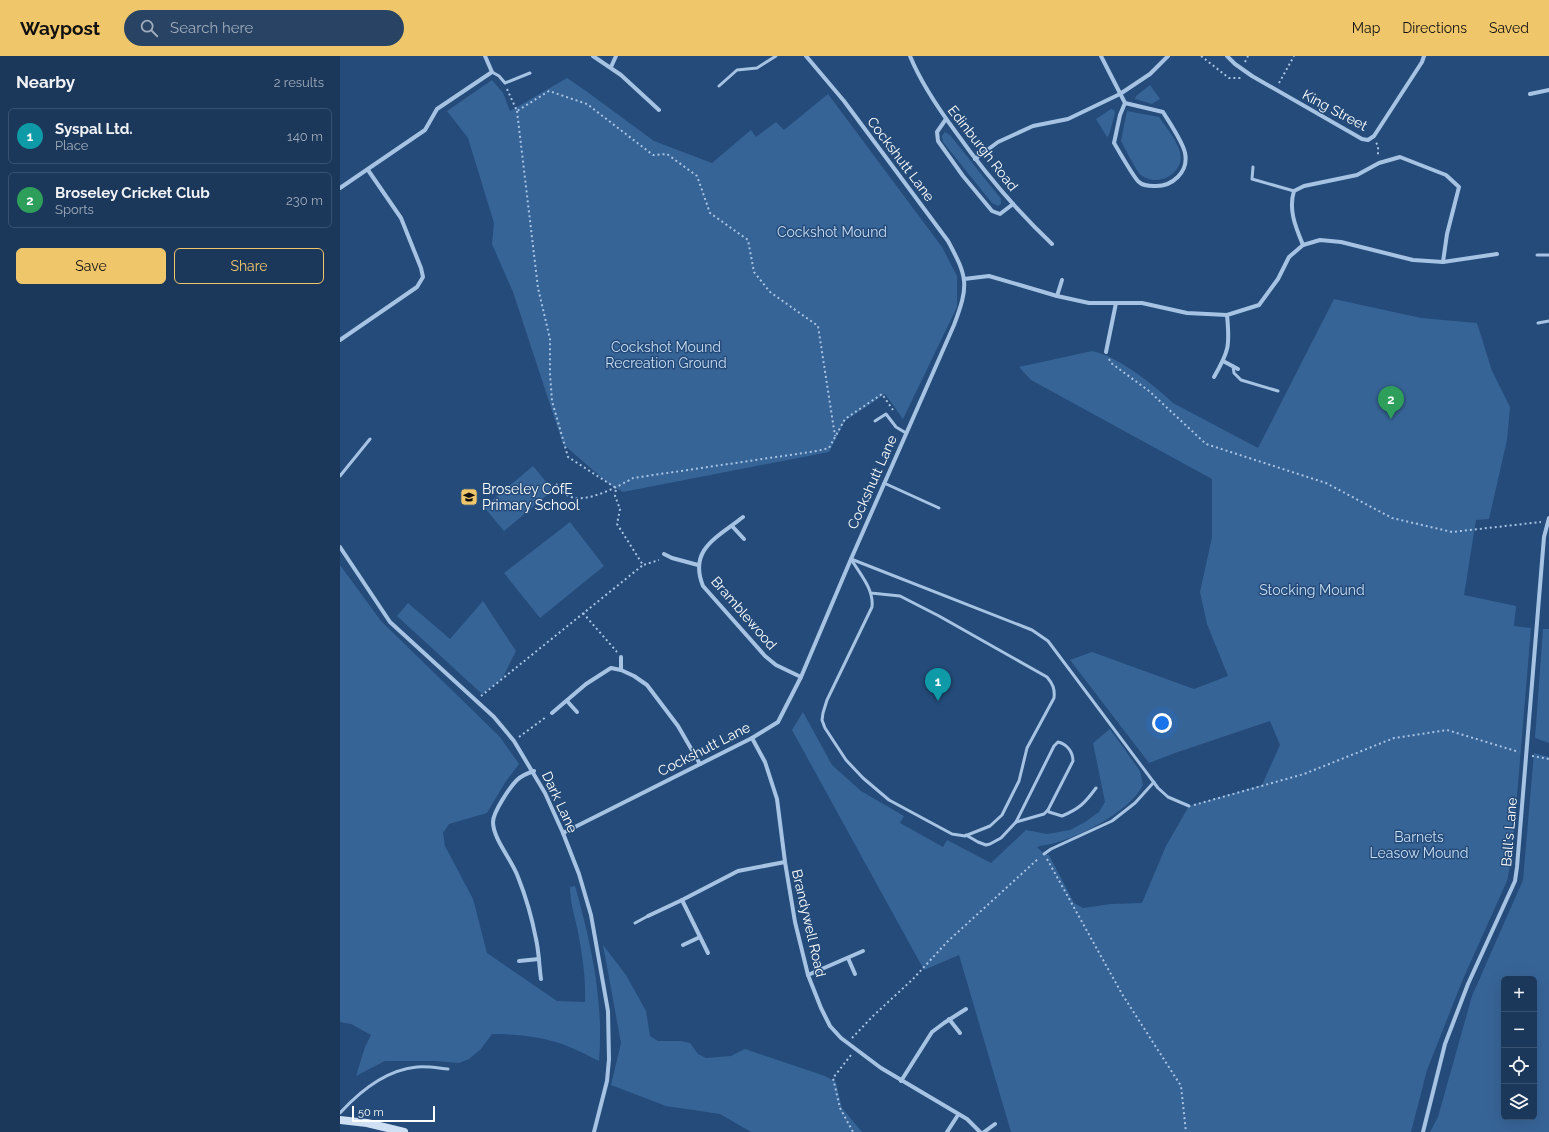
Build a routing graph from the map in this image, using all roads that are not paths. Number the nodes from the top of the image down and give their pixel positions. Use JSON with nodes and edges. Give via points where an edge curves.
{"nodes":[{"id":1,"x":484,"y":56,"type":"edge"},
{"id":2,"x":593,"y":56,"type":"edge"},
{"id":3,"x":616,"y":56,"type":"edge"},
{"id":4,"x":776,"y":56,"type":"edge"},
{"id":5,"x":806,"y":56,"type":"edge"},
{"id":6,"x":910,"y":56,"type":"edge"},
{"id":7,"x":1101,"y":56,"type":"edge"},
{"id":8,"x":1168,"y":56,"type":"edge"},
{"id":9,"x":1227,"y":56,"type":"edge"},
{"id":10,"x":1424,"y":56,"type":"edge"},
{"id":11,"x":610,"y":67,"type":"junction"},
{"id":12,"x":492,"y":72,"type":"junction"},
{"id":13,"x":530,"y":73,"type":"dead end"},
{"id":14,"x":719,"y":86,"type":"dead end"},
{"id":15,"x":1549,"y":90,"type":"edge"},
{"id":16,"x":1120,"y":94,"type":"junction"},
{"id":17,"x":1530,"y":94,"type":"dead end"},
{"id":18,"x":1125,"y":103,"type":"junction"},
{"id":19,"x":659,"y":110,"type":"dead end"},
{"id":20,"x":946,"y":119,"type":"junction"},
{"id":21,"x":975,"y":159,"type":"junction"},
{"id":22,"x":1253,"y":167,"type":"dead end"},
{"id":23,"x":368,"y":170,"type":"junction"},
{"id":24,"x":340,"y":188,"type":"edge"},
{"id":25,"x":1294,"y":191,"type":"junction"},
{"id":26,"x":1013,"y":204,"type":"junction"},
{"id":27,"x":1052,"y":244,"type":"dead end"},
{"id":28,"x":1302,"y":246,"type":"junction"},
{"id":29,"x":1497,"y":254,"type":"dead end"},
{"id":30,"x":1537,"y":254,"type":"dead end"},
{"id":31,"x":1549,"y":255,"type":"edge"},
{"id":32,"x":1443,"y":262,"type":"junction"},
{"id":33,"x":964,"y":279,"type":"junction"},
{"id":34,"x":1062,"y":280,"type":"dead end"},
{"id":35,"x":1057,"y":296,"type":"junction"},
{"id":36,"x":1116,"y":303,"type":"junction"},
{"id":37,"x":1227,"y":315,"type":"junction"},
{"id":38,"x":1549,"y":320,"type":"edge"},
{"id":39,"x":1538,"y":323,"type":"dead end"},
{"id":40,"x":340,"y":340,"type":"edge"},
{"id":41,"x":1106,"y":352,"type":"road end"},
{"id":42,"x":1223,"y":361,"type":"junction"},
{"id":43,"x":1234,"y":366,"type":"junction"},
{"id":44,"x":1238,"y":369,"type":"dead end"},
{"id":45,"x":1214,"y":377,"type":"dead end"},
{"id":46,"x":1278,"y":391,"type":"dead end"},
{"id":47,"x":875,"y":421,"type":"dead end"},
{"id":48,"x":906,"y":433,"type":"junction"},
{"id":49,"x":370,"y":439,"type":"dead end"},
{"id":50,"x":340,"y":476,"type":"edge"},
{"id":51,"x":884,"y":483,"type":"junction"},
{"id":52,"x":939,"y":508,"type":"dead end"},
{"id":53,"x":743,"y":517,"type":"dead end"},
{"id":54,"x":1549,"y":520,"type":"edge"},
{"id":55,"x":732,"y":526,"type":"junction"},
{"id":56,"x":744,"y":538,"type":"dead end"},
{"id":57,"x":340,"y":547,"type":"edge"},
{"id":58,"x":664,"y":554,"type":"dead end"},
{"id":59,"x":851,"y":559,"type":"junction"},
{"id":60,"x":698,"y":565,"type":"junction"},
{"id":61,"x":871,"y":592,"type":"junction"},
{"id":62,"x":621,"y":657,"type":"road end"},
{"id":63,"x":620,"y":670,"type":"junction"},
{"id":64,"x":801,"y":677,"type":"junction"},
{"id":65,"x":567,"y":700,"type":"junction"},
{"id":66,"x":577,"y":712,"type":"dead end"},
{"id":67,"x":552,"y":713,"type":"road end"},
{"id":68,"x":752,"y":738,"type":"junction"},
{"id":69,"x":700,"y":764,"type":"junction"},
{"id":70,"x":534,"y":771,"type":"junction"},
{"id":71,"x":1154,"y":782,"type":"junction"},
{"id":72,"x":1096,"y":788,"type":"dead end"},
{"id":73,"x":1189,"y":806,"type":"road end"},
{"id":74,"x":1048,"y":810,"type":"junction"},
{"id":75,"x":1016,"y":822,"type":"junction"},
{"id":76,"x":563,"y":833,"type":"junction"},
{"id":77,"x":966,"y":835,"type":"junction"},
{"id":78,"x":1044,"y":854,"type":"road end"},
{"id":79,"x":785,"y":862,"type":"junction"},
{"id":80,"x":682,"y":900,"type":"junction"},
{"id":81,"x":648,"y":916,"type":"joint"},
{"id":82,"x":635,"y":923,"type":"dead end"},
{"id":83,"x":700,"y":937,"type":"junction"},
{"id":84,"x":684,"y":945,"type":"dead end"},
{"id":85,"x":863,"y":951,"type":"dead end"},
{"id":86,"x":708,"y":953,"type":"dead end"},
{"id":87,"x":848,"y":958,"type":"junction"},
{"id":88,"x":538,"y":959,"type":"junction"},
{"id":89,"x":519,"y":961,"type":"dead end"},
{"id":90,"x":855,"y":974,"type":"dead end"},
{"id":91,"x":808,"y":975,"type":"junction"},
{"id":92,"x":541,"y":978,"type":"dead end"},
{"id":93,"x":966,"y":1009,"type":"dead end"},
{"id":94,"x":950,"y":1019,"type":"junction"},
{"id":95,"x":960,"y":1033,"type":"dead end"},
{"id":96,"x":448,"y":1069,"type":"dead end"},
{"id":97,"x":901,"y":1081,"type":"junction"},
{"id":98,"x":340,"y":1113,"type":"edge"},
{"id":99,"x":958,"y":1114,"type":"junction"},
{"id":100,"x":340,"y":1120,"type":"edge"},
{"id":101,"x":995,"y":1124,"type":"dead end"},
{"id":102,"x":404,"y":1132,"type":"edge"},
{"id":103,"x":594,"y":1132,"type":"edge"},
{"id":104,"x":947,"y":1132,"type":"edge"},
{"id":105,"x":980,"y":1132,"type":"edge"},
{"id":106,"x":984,"y":1132,"type":"edge"},
{"id":107,"x":1423,"y":1132,"type":"edge"}],
"edges":[{"from":1,"to":12,"type":"street"},
{"from":2,"to":11,"type":"street"},
{"from":3,"to":11,"type":"street"},
{"from":4,"to":14,"type":"lane","via":[[757,68],[737,70]]},
{"from":5,"to":33,"type":"street","name":"Cockshutt Lane","via":[[844,101],[948,241],[961,266]]},
{"from":6,"to":20,"type":"street","name":"Edinburgh Road","via":[[935,104]]},
{"from":7,"to":16,"type":"street"},
{"from":8,"to":16,"type":"street","via":[[1150,74]]},
{"from":9,"to":10,"type":"street","name":"King Street","via":[[1275,90],[1368,140],[1396,104]]},
{"from":11,"to":19,"type":"street","via":[[622,74]]},
{"from":12,"to":13,"type":"lane","via":[[505,83]]},
{"from":12,"to":23,"type":"street","via":[[437,109],[424,130]]},
{"from":15,"to":17,"type":"street"},
{"from":16,"to":18,"type":"street"},
{"from":16,"to":21,"type":"street","via":[[1068,119],[1033,126],[998,142]]},
{"from":18,"to":18,"type":"street","via":[[1114,143],[1139,182],[1148,186],[1168,185],[1176,180],[1182,170],[1185,161],[1182,146],[1163,112]]},
{"from":20,"to":21,"type":"street","name":"Edinburgh Road"},
{"from":20,"to":26,"type":"street","via":[[937,132],[938,141],[963,176],[992,211],[1000,214]]},
{"from":21,"to":26,"type":"street","name":"Edinburgh Road"},
{"from":22,"to":25,"type":"lane","via":[[1252,179]]},
{"from":23,"to":24,"type":"street"},
{"from":23,"to":40,"type":"street","via":[[401,218],[422,268],[423,277],[417,287]]},
{"from":25,"to":28,"type":"street","via":[[1293,219]]},
{"from":25,"to":32,"type":"street","via":[[1304,186],[1357,174],[1378,163],[1400,157],[1446,175],[1459,187]]},
{"from":26,"to":27,"type":"street","name":"Edinburgh Road"},
{"from":28,"to":32,"type":"street","via":[[1320,240],[1341,242],[1414,260]]},
{"from":28,"to":37,"type":"street","via":[[1289,257],[1278,279],[1258,305]]},
{"from":29,"to":32,"type":"street"},
{"from":30,"to":31,"type":"lane"},
{"from":33,"to":35,"type":"street","via":[[989,276]]},
{"from":33,"to":48,"type":"street","name":"Cockshutt Lane","via":[[964,300]]},
{"from":34,"to":35,"type":"street"},
{"from":35,"to":36,"type":"street","via":[[1089,303]]},
{"from":36,"to":37,"type":"street","via":[[1142,303],[1187,312]]},
{"from":36,"to":41,"type":"street"},
{"from":37,"to":42,"type":"street","via":[[1229,335],[1227,353]]},
{"from":38,"to":39,"type":"lane"},
{"from":42,"to":43,"type":"street"},
{"from":42,"to":45,"type":"street"},
{"from":43,"to":44,"type":"street"},
{"from":43,"to":46,"type":"lane","via":[[1234,373],[1241,380]]},
{"from":47,"to":48,"type":"lane","via":[[886,414]]},
{"from":48,"to":51,"type":"street","name":"Cockshutt Lane"},
{"from":49,"to":50,"type":"lane"},
{"from":51,"to":52,"type":"lane"},
{"from":51,"to":59,"type":"street","name":"Cockshutt Lane"},
{"from":53,"to":55,"type":"street","name":"Bramblewood"},
{"from":54,"to":107,"type":"street","name":"Ball's Lane","via":[[1544,537],[1515,881],[1468,984],[1445,1044]]},
{"from":55,"to":56,"type":"street"},
{"from":55,"to":60,"type":"street","name":"Bramblewood","via":[[708,544],[700,556]]},
{"from":57,"to":70,"type":"street","name":"Dark Lane","via":[[390,622],[494,717]]},
{"from":58,"to":60,"type":"street"},
{"from":59,"to":61,"type":"lane"},
{"from":59,"to":64,"type":"street","name":"Cockshutt Lane"},
{"from":59,"to":71,"type":"lane","via":[[1032,630],[1048,641]]},
{"from":60,"to":64,"type":"street","name":"Bramblewood","via":[[699,576],[704,586],[765,656],[776,665]]},
{"from":61,"to":77,"type":"lane","via":[[872,607],[866,622],[827,700],[822,720],[825,728],[846,760],[889,800],[952,834]]},
{"from":61,"to":77,"type":"lane","via":[[900,596],[939,616],[1047,677],[1055,690],[1054,698],[1027,748],[1019,780],[1002,815],[990,826]]},
{"from":62,"to":63,"type":"street"},
{"from":63,"to":65,"type":"street","via":[[611,668]]},
{"from":63,"to":69,"type":"street","via":[[647,685],[678,726]]},
{"from":64,"to":68,"type":"street","name":"Cockshutt Lane","via":[[778,722]]},
{"from":65,"to":66,"type":"street"},
{"from":65,"to":67,"type":"street"},
{"from":68,"to":69,"type":"street","name":"Cockshutt Lane"},
{"from":68,"to":79,"type":"street","name":"Brandywell Road","via":[[765,762],[777,799]]},
{"from":69,"to":76,"type":"street","name":"Cockshutt Lane"},
{"from":70,"to":76,"type":"street","name":"Dark Lane"},
{"from":70,"to":88,"type":"street","via":[[524,774],[517,780],[499,805],[493,827],[520,881],[536,938]]},
{"from":71,"to":73,"type":"lane","via":[[1168,798]]},
{"from":71,"to":78,"type":"lane","via":[[1135,803],[1112,820]]},
{"from":72,"to":74,"type":"lane","via":[[1083,805],[1068,814],[1062,816]]},
{"from":74,"to":75,"type":"lane","via":[[1044,814]]},
{"from":74,"to":75,"type":"lane","via":[[1073,761],[1064,743],[1058,742],[1054,746]]},
{"from":75,"to":77,"type":"lane","via":[[1001,838],[990,844],[981,844]]},
{"from":76,"to":103,"type":"street","name":"Dark Lane","via":[[591,915],[608,1011],[609,1059]]},
{"from":79,"to":80,"type":"street","via":[[738,871]]},
{"from":79,"to":91,"type":"street","name":"Brandywell Road","via":[[795,922]]},
{"from":80,"to":81,"type":"street"},
{"from":80,"to":83,"type":"street"},
{"from":81,"to":82,"type":"lane"},
{"from":83,"to":84,"type":"street"},
{"from":83,"to":86,"type":"street"},
{"from":85,"to":87,"type":"street"},
{"from":87,"to":90,"type":"street"},
{"from":87,"to":91,"type":"street"},
{"from":88,"to":89,"type":"street"},
{"from":88,"to":92,"type":"street"},
{"from":91,"to":97,"type":"street","name":"Brandywell Road","via":[[830,1026],[847,1043]]},
{"from":93,"to":94,"type":"street"},
{"from":94,"to":95,"type":"street"},
{"from":94,"to":97,"type":"street","via":[[932,1032]]},
{"from":96,"to":98,"type":"lane","via":[[418,1067],[397,1072],[365,1089]]},
{"from":97,"to":99,"type":"street","name":"Brandywell Road"},
{"from":99,"to":104,"type":"street"},
{"from":99,"to":105,"type":"street","name":"Brandywell Road"},
{"from":100,"to":102,"type":"main road","via":[[367,1123]]},
{"from":101,"to":106,"type":"street"}]}
